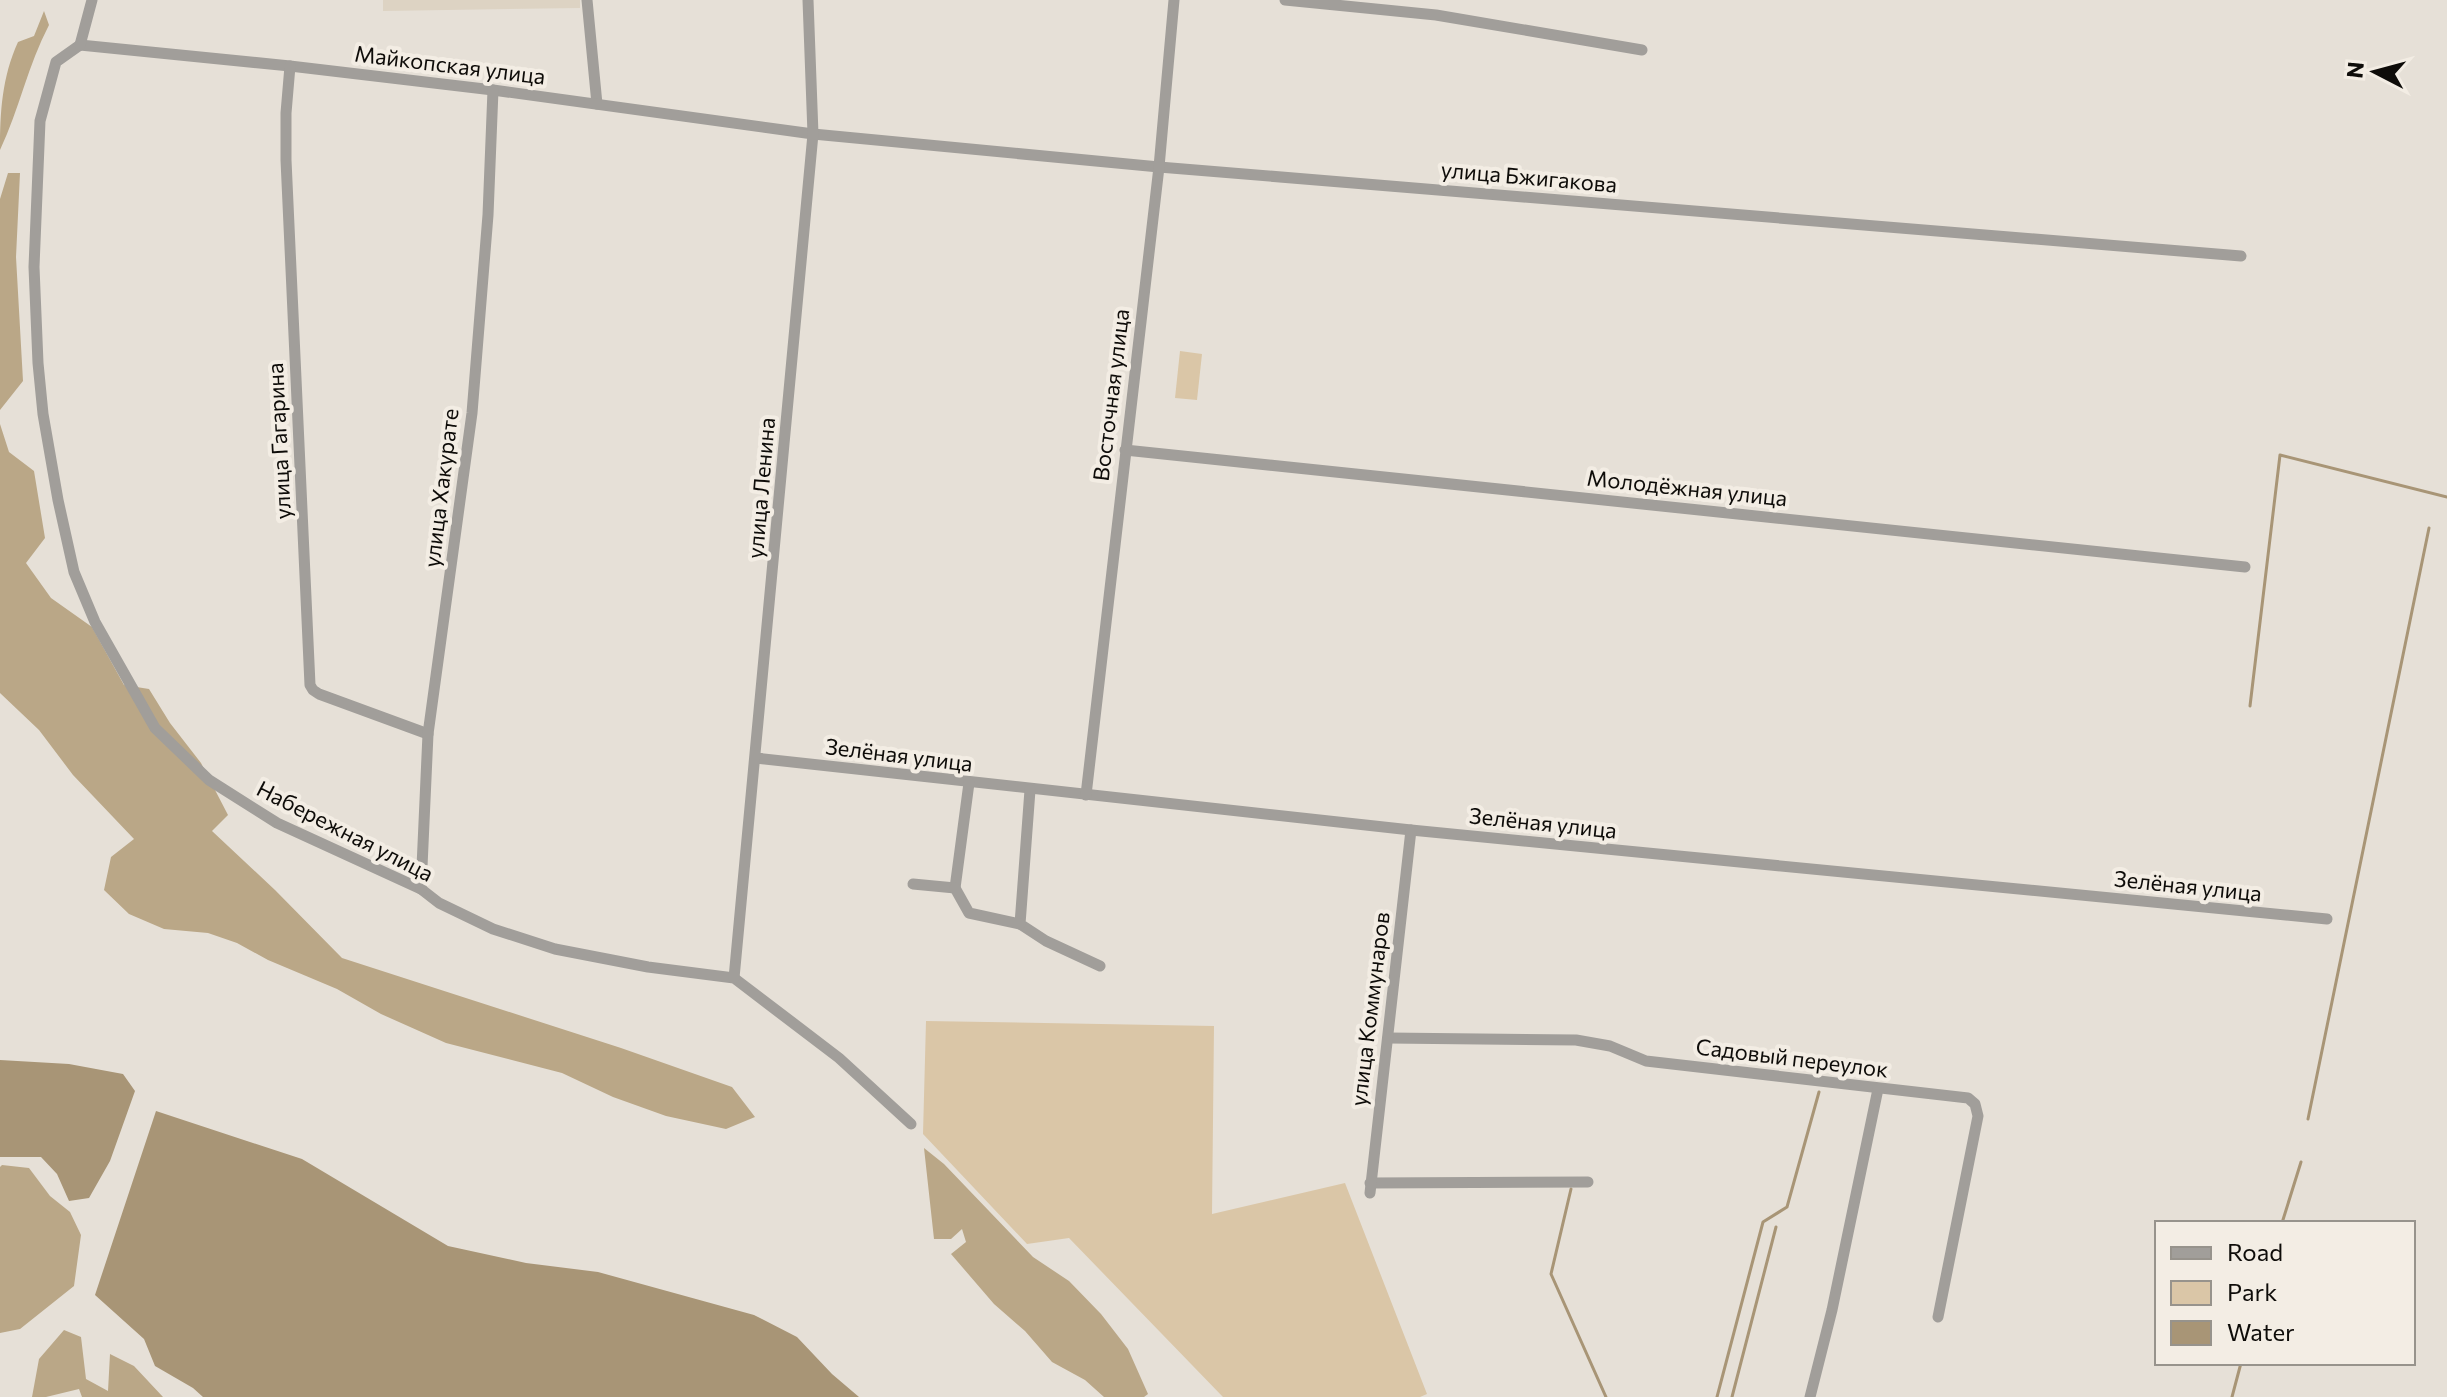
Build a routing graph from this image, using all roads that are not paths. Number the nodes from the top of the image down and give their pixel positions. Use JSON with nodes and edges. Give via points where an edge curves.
{"nodes":[{"id":1,"x":92,"y":0,"type":"edge"},
{"id":2,"x":587,"y":0,"type":"edge"},
{"id":3,"x":808,"y":0,"type":"edge"},
{"id":4,"x":1174,"y":0,"type":"edge"},
{"id":5,"x":1285,"y":0,"type":"edge"},
{"id":6,"x":80,"y":45,"type":"junction"},
{"id":7,"x":1642,"y":50,"type":"dead end"},
{"id":8,"x":290,"y":66,"type":"junction"},
{"id":9,"x":493,"y":90,"type":"junction"},
{"id":10,"x":597,"y":104,"type":"junction"},
{"id":11,"x":813,"y":134,"type":"junction"},
{"id":12,"x":1159,"y":167,"type":"junction"},
{"id":13,"x":2241,"y":256,"type":"dead end"},
{"id":14,"x":1125,"y":450,"type":"junction"},
{"id":15,"x":2245,"y":567,"type":"dead end"},
{"id":16,"x":428,"y":734,"type":"junction"},
{"id":17,"x":756,"y":758,"type":"junction"},
{"id":18,"x":969,"y":783,"type":"junction"},
{"id":19,"x":1030,"y":790,"type":"junction"},
{"id":20,"x":1086,"y":795,"type":"junction"},
{"id":21,"x":1411,"y":830,"type":"junction"},
{"id":22,"x":913,"y":884,"type":"dead end"},
{"id":23,"x":955,"y":888,"type":"junction"},
{"id":24,"x":421,"y":889,"type":"junction"},
{"id":25,"x":2327,"y":919,"type":"dead end"},
{"id":26,"x":1020,"y":924,"type":"junction"},
{"id":27,"x":1100,"y":966,"type":"dead end"},
{"id":28,"x":734,"y":978,"type":"junction"},
{"id":29,"x":1388,"y":1038,"type":"junction"},
{"id":30,"x":1878,"y":1089,"type":"junction"},
{"id":31,"x":911,"y":1124,"type":"dead end"},
{"id":32,"x":1588,"y":1182,"type":"dead end"},
{"id":33,"x":1938,"y":1317,"type":"dead end"},
{"id":34,"x":1810,"y":1397,"type":"edge"}],
"edges":[{"from":1,"to":6,"type":"street"},
{"from":2,"to":10,"type":"street"},
{"from":3,"to":11,"type":"street","name":"улица Ленина"},
{"from":4,"to":12,"type":"street","name":"Восточная улица"},
{"from":5,"to":7,"type":"street","via":[[1436,15]]},
{"from":6,"to":8,"type":"street","name":"Майкопская улица"},
{"from":6,"to":24,"type":"street","name":"Набережная улица","via":[[56,62],[40,121],[34,267],[43,414],[74,572],[95,622],[155,728],[209,780],[277,823]]},
{"from":8,"to":9,"type":"street","name":"Майкопская улица"},
{"from":8,"to":16,"type":"street","name":"улица Гагарина","via":[[286,160],[310,685],[319,694]]},
{"from":9,"to":10,"type":"street","name":"Майкопская улица"},
{"from":9,"to":16,"type":"street","name":"улица Хакурате","via":[[472,413]]},
{"from":10,"to":11,"type":"street","name":"Майкопская улица"},
{"from":11,"to":12,"type":"street","name":"улица Бжигакова"},
{"from":11,"to":17,"type":"street","name":"улица Ленина"},
{"from":12,"to":13,"type":"street","name":"улица Бжигакова"},
{"from":12,"to":14,"type":"street","name":"Восточная улица"},
{"from":14,"to":15,"type":"street","name":"Молодёжная улица"},
{"from":14,"to":20,"type":"street","name":"Восточная улица"},
{"from":16,"to":24,"type":"street","name":"улица Хакурате"},
{"from":17,"to":18,"type":"street","name":"Зелёная улица"},
{"from":17,"to":28,"type":"street","name":"улица Ленина"},
{"from":18,"to":19,"type":"street","name":"Зелёная улица"},
{"from":18,"to":23,"type":"street"},
{"from":19,"to":20,"type":"street","name":"Зелёная улица"},
{"from":19,"to":26,"type":"street"},
{"from":20,"to":21,"type":"street","name":"Зелёная улица"},
{"from":21,"to":25,"type":"street","name":"Зелёная улица"},
{"from":21,"to":29,"type":"street","name":"улица Коммунаров"},
{"from":22,"to":23,"type":"street"},
{"from":23,"to":26,"type":"street","via":[[969,913]]},
{"from":24,"to":28,"type":"street","name":"Набережная улица","via":[[493,929],[555,949]]},
{"from":26,"to":27,"type":"street"},
{"from":28,"to":31,"type":"street","via":[[839,1058]]},
{"from":29,"to":30,"type":"street","name":"Садовый переулок","via":[[1576,1040],[1610,1046],[1646,1061]]},
{"from":29,"to":32,"type":"street","name":"улица Коммунаров","via":[[1370,1188]]},
{"from":30,"to":33,"type":"street","name":"Садовый переулок","via":[[1968,1098],[1975,1104],[1978,1116]]},
{"from":30,"to":34,"type":"street"}]}
